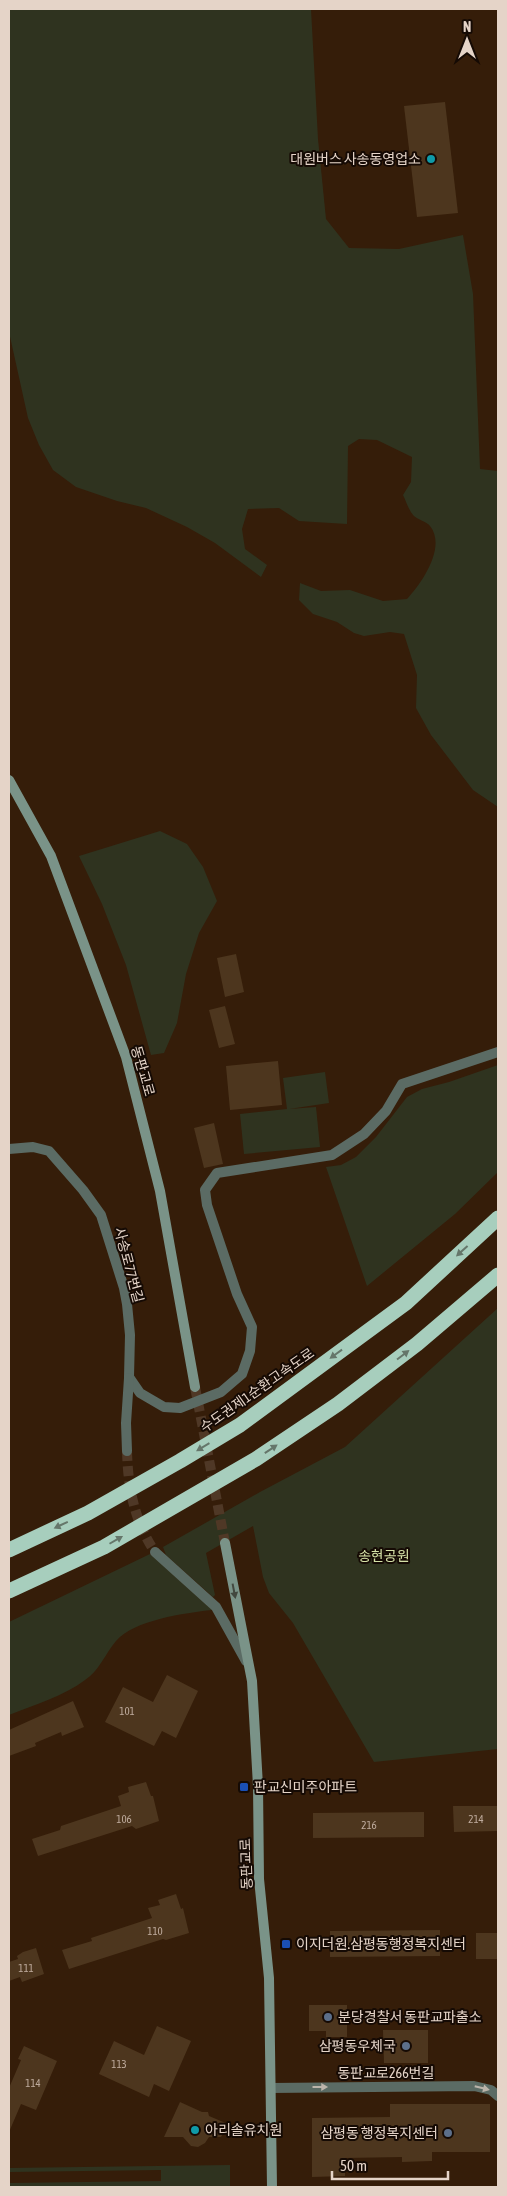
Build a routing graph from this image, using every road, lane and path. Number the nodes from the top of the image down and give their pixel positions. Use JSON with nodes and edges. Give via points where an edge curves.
{"nodes":[{"id":1,"x":9,"y":780,"type":"edge"},
{"id":2,"x":498,"y":1052,"type":"edge"},
{"id":3,"x":9,"y":1150,"type":"edge"},
{"id":4,"x":498,"y":1218,"type":"edge"},
{"id":5,"x":498,"y":1275,"type":"edge"},
{"id":6,"x":129,"y":1377,"type":"junction"},
{"id":7,"x":195,"y":1387,"type":"tunnel mouth"},
{"id":8,"x":127,"y":1451,"type":"tunnel mouth"},
{"id":9,"x":225,"y":1543,"type":"tunnel mouth"},
{"id":10,"x":9,"y":1550,"type":"edge"},
{"id":11,"x":155,"y":1552,"type":"tunnel mouth"},
{"id":12,"x":9,"y":1592,"type":"edge"},
{"id":13,"x":252,"y":1681,"type":"junction"},
{"id":14,"x":271,"y":2088,"type":"junction"},
{"id":15,"x":498,"y":2096,"type":"edge"},
{"id":16,"x":272,"y":2187,"type":"edge"}],
"edges":[{"from":1,"to":7,"type":"main road","name":"동판교로","via":[[51,856],[126,1057],[160,1191]]},
{"from":2,"to":6,"type":"street","via":[[402,1084],[375,1123],[332,1155],[217,1173],[205,1190],[207,1205],[237,1294],[252,1327],[250,1351],[242,1374],[222,1392],[175,1409],[159,1406],[137,1390]]},
{"from":3,"to":6,"type":"street","name":"사송로77번길","via":[[33,1147],[49,1151],[101,1216],[125,1296],[130,1335]]},
{"from":4,"to":10,"type":"highway","name":"수도권제1순환고속도로","one_way":true,"via":[[406,1303],[240,1425],[88,1513]]},
{"from":12,"to":5,"type":"highway","one_way":true,"via":[[104,1547],[256,1459],[338,1404],[417,1344]]},
{"from":6,"to":8,"type":"street","name":"사송로77번길"},
{"from":9,"to":13,"type":"main road","name":"동판교로","one_way":true},
{"from":11,"to":13,"type":"street","via":[[216,1606],[240,1647]]},
{"from":13,"to":14,"type":"main road","name":"동판교로","via":[[259,1879],[269,1978]]},
{"from":14,"to":15,"type":"street","name":"동판교로266번길","one_way":true,"via":[[474,2086],[491,2090]]},
{"from":14,"to":16,"type":"main road","name":"동판교로"}]}
